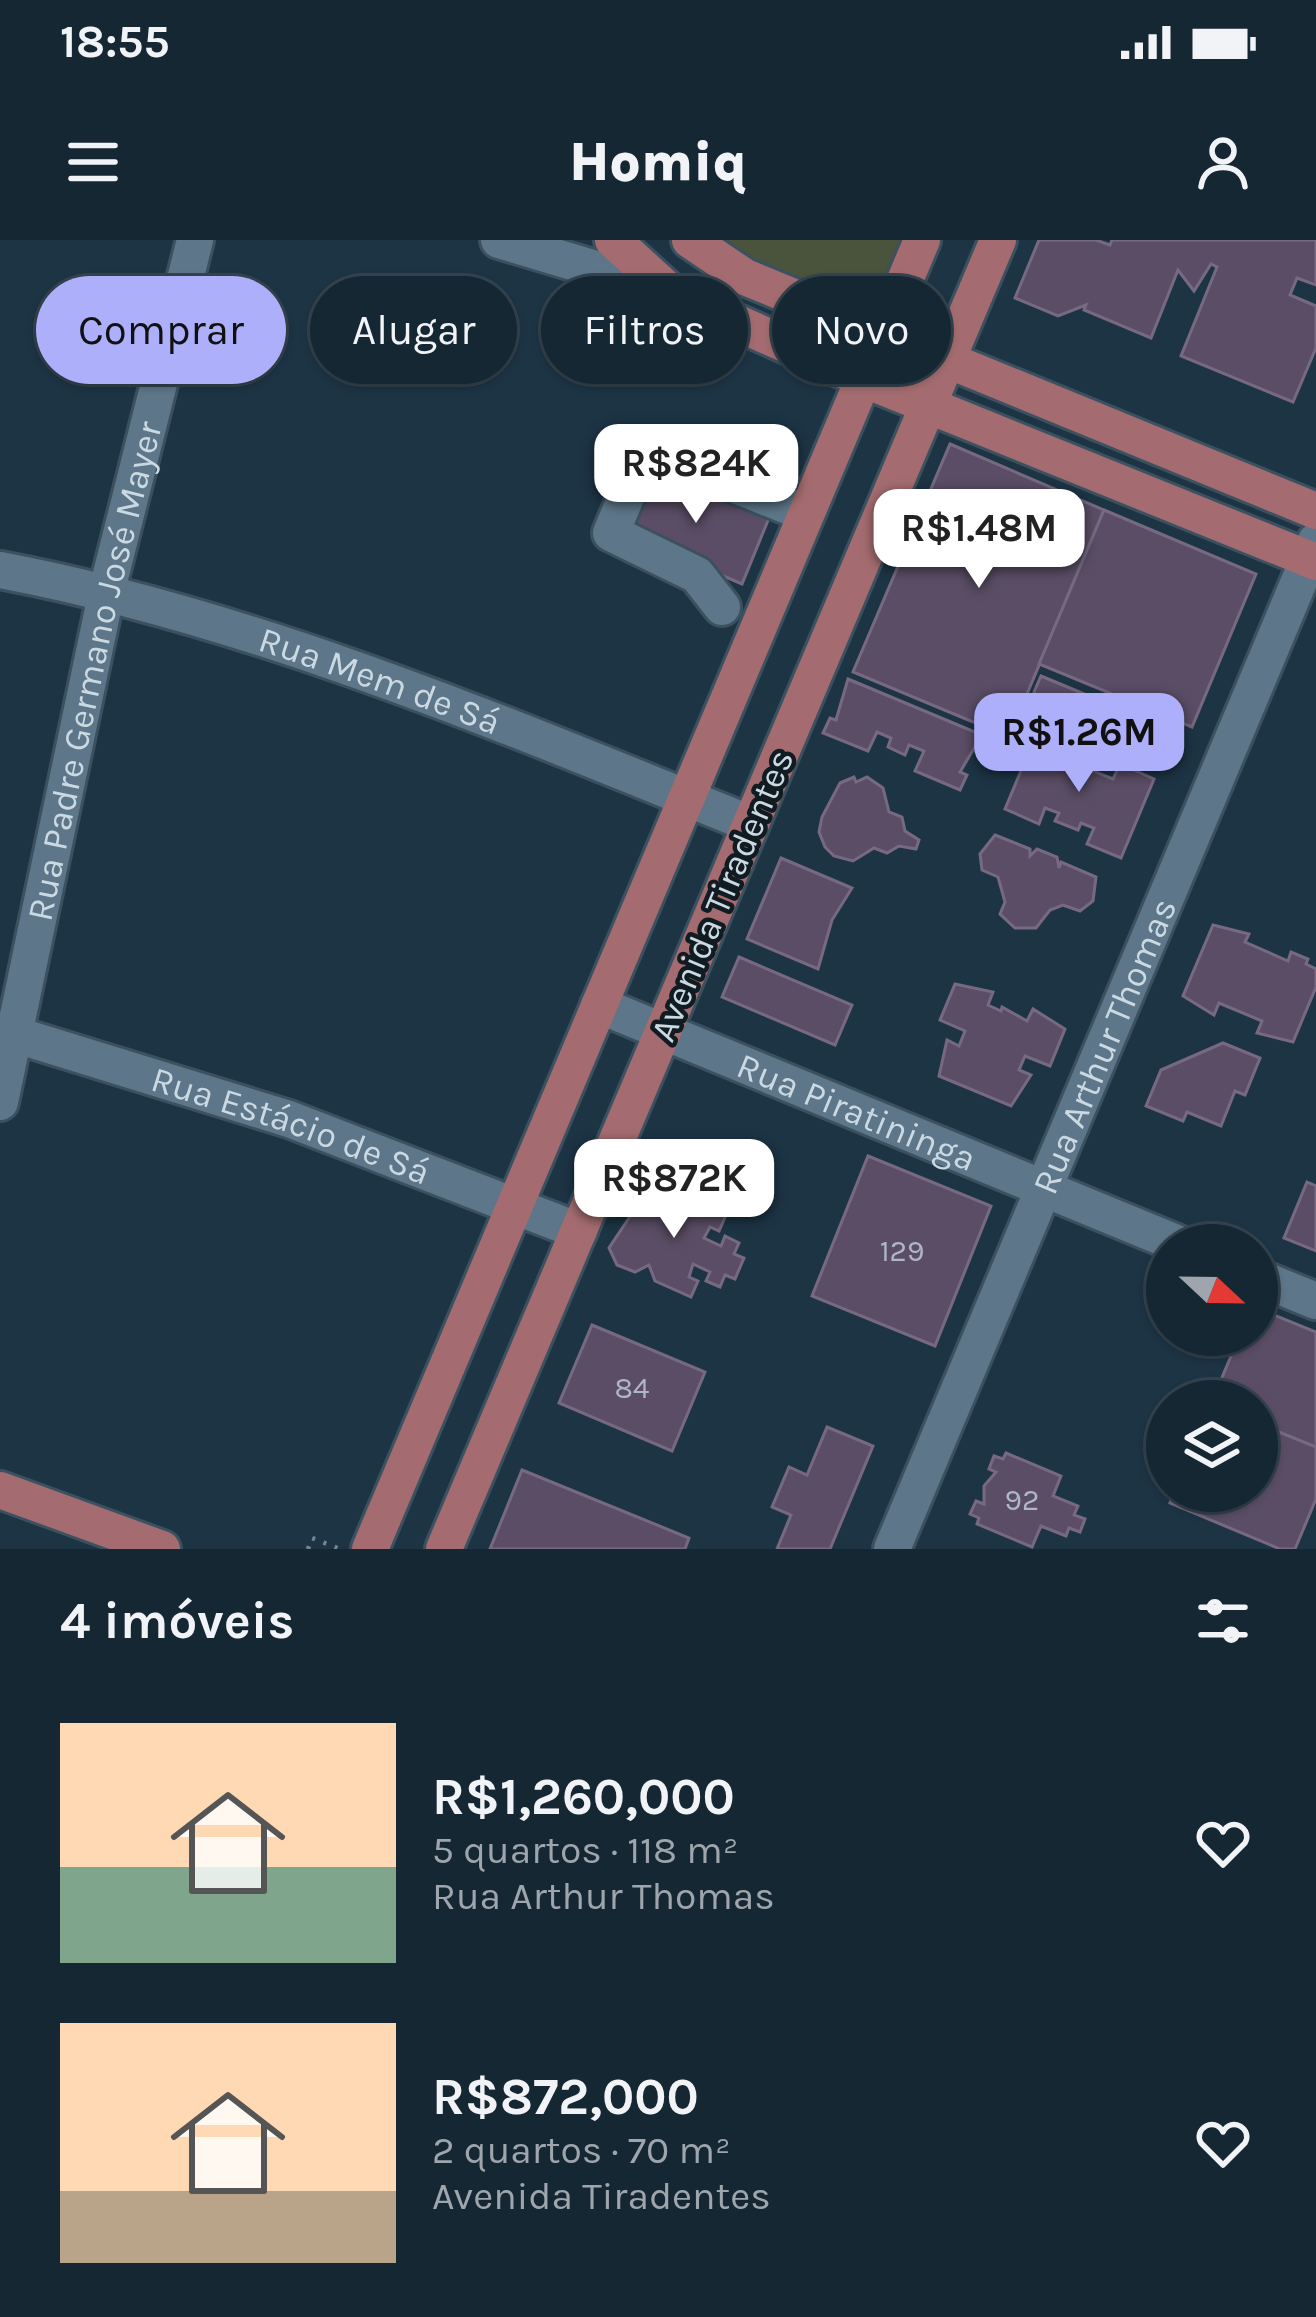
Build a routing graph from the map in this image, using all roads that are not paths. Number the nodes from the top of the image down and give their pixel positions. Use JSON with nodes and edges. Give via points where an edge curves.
{"nodes":[{"id":1,"x":195,"y":240,"type":"edge"},
{"id":2,"x":499,"y":240,"type":"edge"},
{"id":3,"x":613,"y":240,"type":"edge"},
{"id":4,"x":690,"y":240,"type":"edge"},
{"id":5,"x":922,"y":240,"type":"edge"},
{"id":6,"x":998,"y":240,"type":"edge"},
{"id":7,"x":619,"y":276,"type":"edge"},
{"id":8,"x":653,"y":276,"type":"edge"},
{"id":9,"x":907,"y":276,"type":"edge"},
{"id":10,"x":772,"y":288,"type":"edge"},
{"id":11,"x":951,"y":350,"type":"edge"},
{"id":12,"x":951,"y":358,"type":"edge"},
{"id":13,"x":861,"y":384,"type":"edge"},
{"id":14,"x":877,"y":384,"type":"edge"},
{"id":15,"x":937,"y":384,"type":"edge"},
{"id":16,"x":929,"y":402,"type":"junction"},
{"id":17,"x":1103,"y":423,"type":"junction"},
{"id":18,"x":1154,"y":493,"type":"junction"},
{"id":19,"x":1316,"y":511,"type":"edge"},
{"id":20,"x":806,"y":513,"type":"junction"},
{"id":21,"x":1314,"y":554,"type":"edge"},
{"id":22,"x":0,"y":570,"type":"edge"},
{"id":23,"x":107,"y":590,"type":"junction"},
{"id":24,"x":722,"y":607,"type":"dead end"},
{"id":25,"x":686,"y":799,"type":"junction"},
{"id":26,"x":751,"y":824,"type":"junction"},
{"id":27,"x":599,"y":1005,"type":"junction"},
{"id":28,"x":663,"y":1031,"type":"junction"},
{"id":29,"x":9,"y":1032,"type":"edge"},
{"id":30,"x":0,"y":1102,"type":"edge"},
{"id":31,"x":1043,"y":1188,"type":"junction"},
{"id":32,"x":514,"y":1206,"type":"junction"},
{"id":33,"x":579,"y":1231,"type":"junction"},
{"id":34,"x":1146,"y":1231,"type":"edge"},
{"id":35,"x":1278,"y":1286,"type":"edge"},
{"id":36,"x":1316,"y":1301,"type":"edge"},
{"id":37,"x":0,"y":1490,"type":"edge"},
{"id":38,"x":162,"y":1549,"type":"edge"},
{"id":39,"x":370,"y":1549,"type":"edge"},
{"id":40,"x":443,"y":1549,"type":"edge"},
{"id":41,"x":892,"y":1549,"type":"edge"}],
"edges":[{"from":1,"to":23,"type":"street","name":"Rua Padre Germano José Mayer"},
{"from":2,"to":7,"type":"street"},
{"from":3,"to":8,"type":"main road"},
{"from":4,"to":10,"type":"main road"},
{"from":5,"to":9,"type":"main road","name":"Avenida Tiradentes"},
{"from":6,"to":11,"type":"main road","name":"Avenida Tiradentes"},
{"from":12,"to":17,"type":"main road"},
{"from":13,"to":20,"type":"main road","name":"Avenida Tiradentes"},
{"from":14,"to":16,"type":"main road"},
{"from":15,"to":16,"type":"main road","name":"Avenida Tiradentes"},
{"from":16,"to":18,"type":"main road"},
{"from":16,"to":26,"type":"main road","name":"Avenida Tiradentes"},
{"from":17,"to":18,"type":"main road"},
{"from":17,"to":19,"type":"main road"},
{"from":18,"to":21,"type":"main road"},
{"from":20,"to":24,"type":"street","via":[[646,449],[611,533],[697,574]]},
{"from":20,"to":25,"type":"main road","name":"Avenida Tiradentes"},
{"from":21,"to":31,"type":"street","name":"Rua Arthur Thomas"},
{"from":22,"to":23,"type":"street","name":"Rua Mem de Sá"},
{"from":23,"to":25,"type":"street","name":"Rua Mem de Sá","via":[[377,680]]},
{"from":23,"to":29,"type":"street","name":"Rua Padre Germano José Mayer"},
{"from":25,"to":26,"type":"street","name":"Rua Mem de Sá"},
{"from":25,"to":27,"type":"main road","name":"Avenida Tiradentes"},
{"from":26,"to":28,"type":"main road","name":"Avenida Tiradentes"},
{"from":27,"to":28,"type":"street","name":"Rua Piratininga"},
{"from":27,"to":32,"type":"main road","name":"Avenida Tiradentes"},
{"from":28,"to":31,"type":"street","name":"Rua Piratininga"},
{"from":28,"to":33,"type":"main road","name":"Avenida Tiradentes"},
{"from":29,"to":30,"type":"street","name":"Rua Padre Germano José Mayer"},
{"from":29,"to":32,"type":"street","name":"Rua Estácio de Sá","via":[[289,1119]]},
{"from":31,"to":34,"type":"street","name":"Rua Piratininga"},
{"from":31,"to":41,"type":"street","name":"Rua Arthur Thomas"},
{"from":32,"to":33,"type":"street","name":"Rua Estácio de Sá"},
{"from":32,"to":39,"type":"main road","name":"Avenida Tiradentes"},
{"from":33,"to":40,"type":"main road","name":"Avenida Tiradentes"},
{"from":35,"to":36,"type":"street"},
{"from":37,"to":38,"type":"main road"}]}
